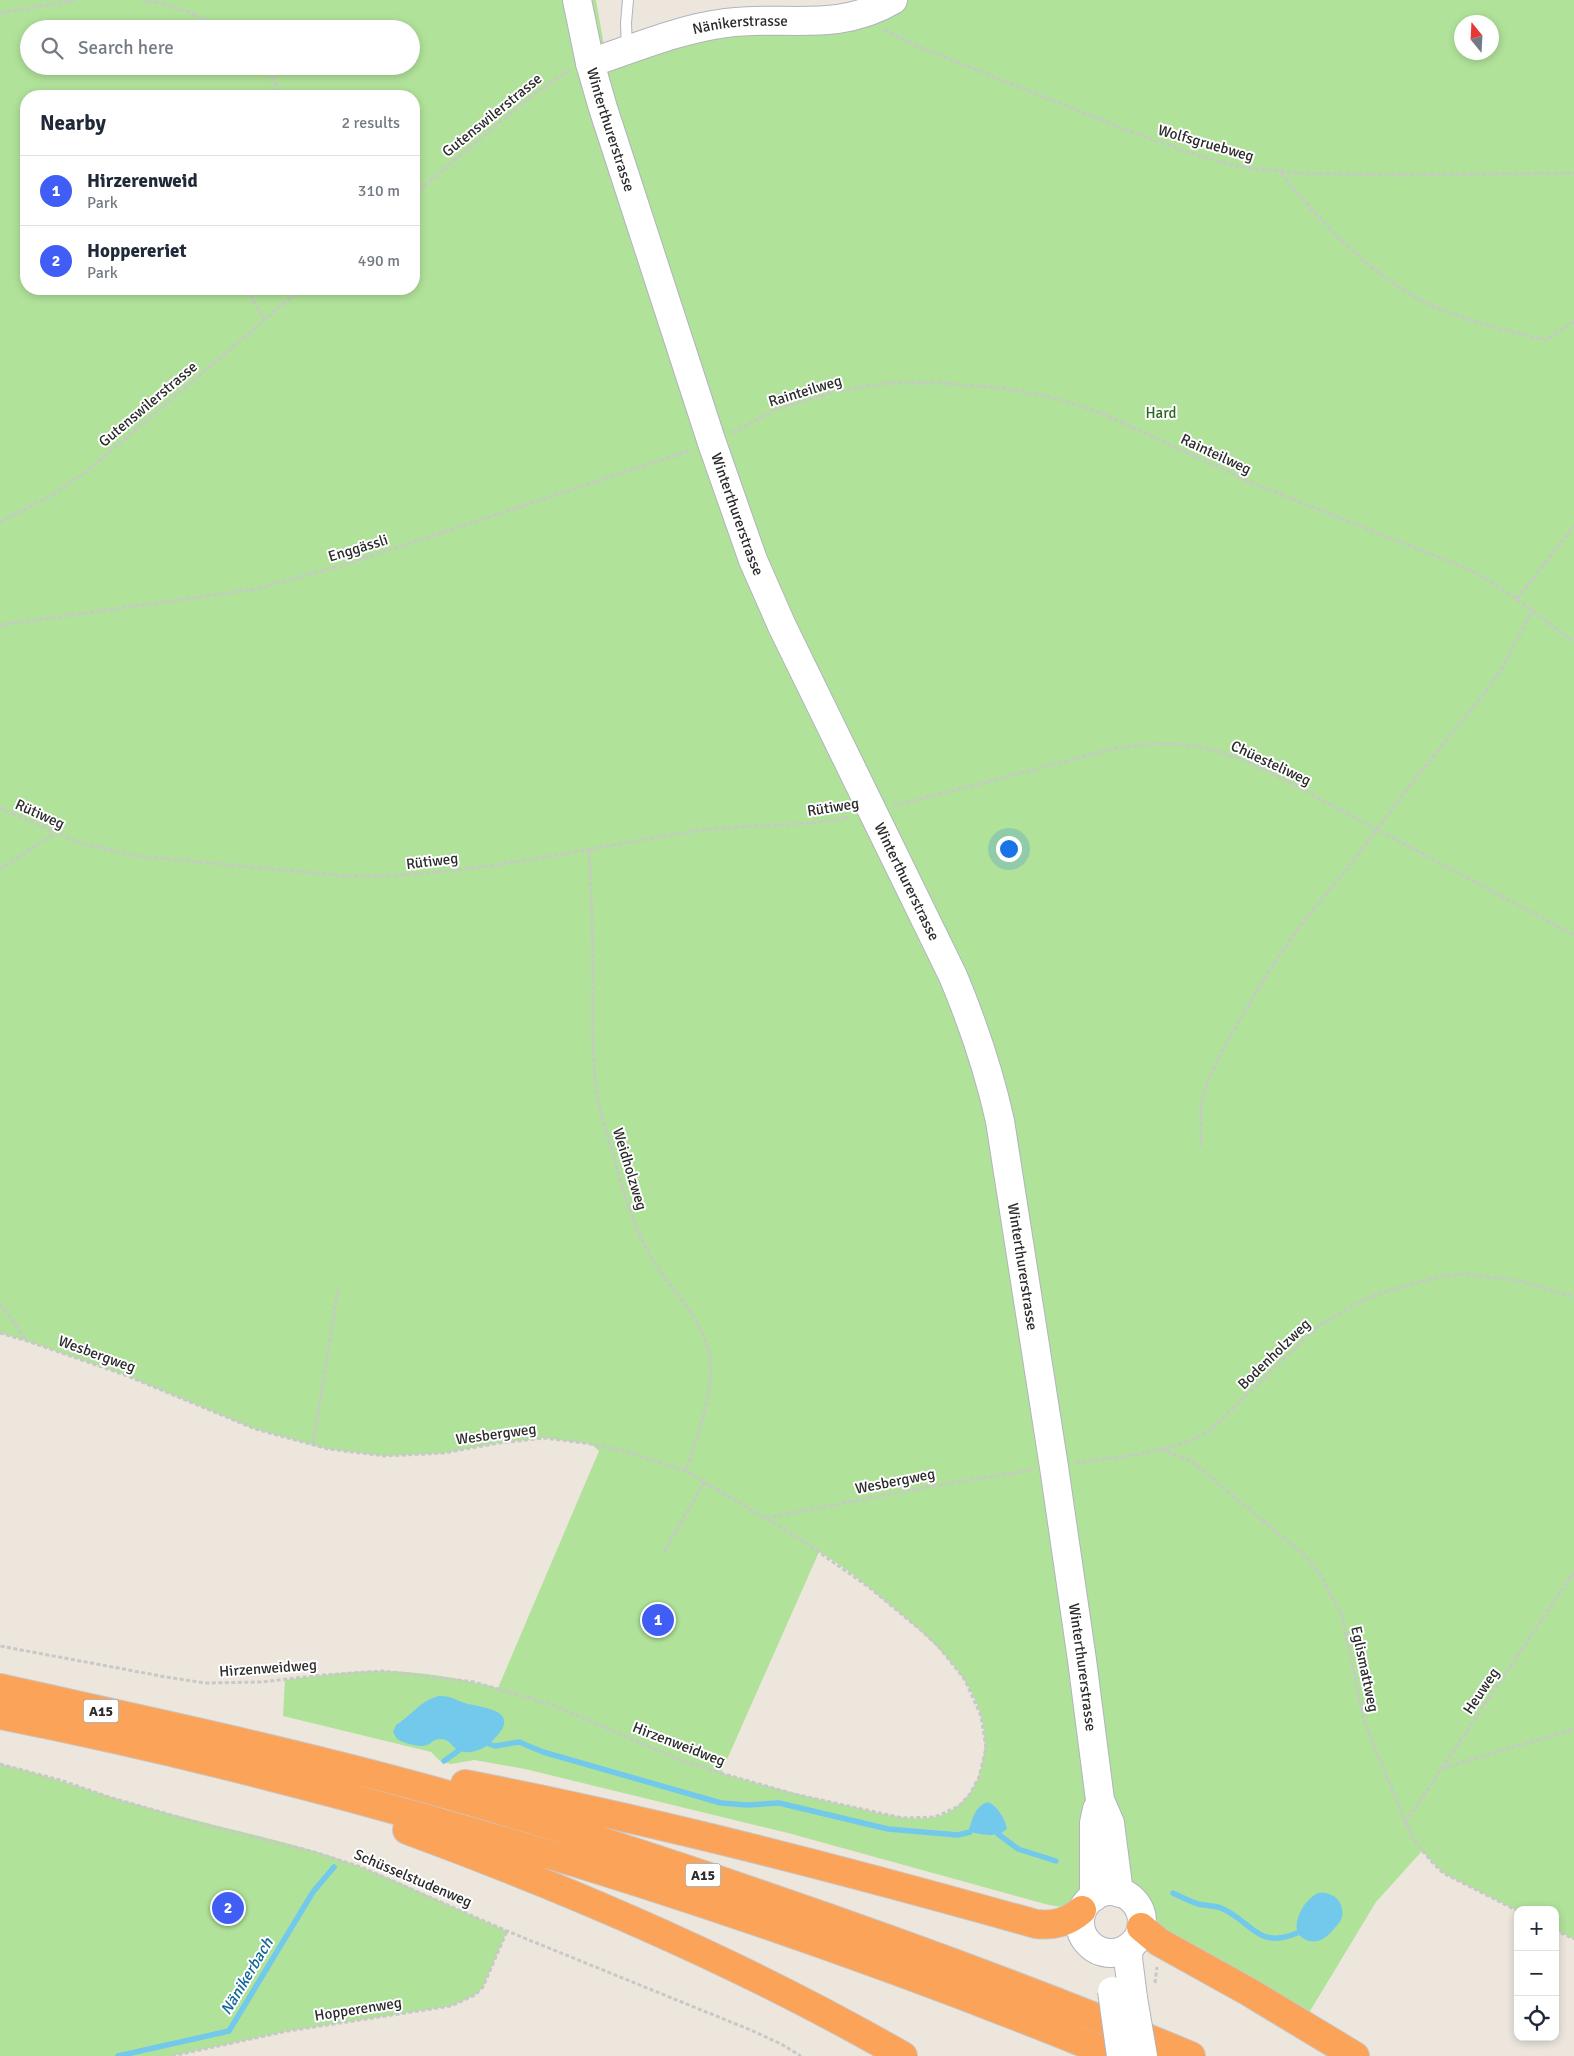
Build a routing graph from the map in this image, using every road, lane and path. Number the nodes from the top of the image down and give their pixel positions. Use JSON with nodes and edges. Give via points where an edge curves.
{"nodes":[{"id":1,"x":77,"y":0,"type":"edge"},
{"id":2,"x":142,"y":0,"type":"edge"},
{"id":3,"x":577,"y":0,"type":"edge"},
{"id":4,"x":628,"y":0,"type":"edge"},
{"id":5,"x":893,"y":0,"type":"edge"},
{"id":6,"x":0,"y":13,"type":"edge"},
{"id":7,"x":856,"y":16,"type":"junction"},
{"id":8,"x":208,"y":20,"type":"edge"},
{"id":9,"x":627,"y":51,"type":"junction"},
{"id":10,"x":590,"y":63,"type":"junction"},
{"id":11,"x":270,"y":75,"type":"edge"},
{"id":12,"x":278,"y":90,"type":"edge"},
{"id":13,"x":1280,"y":172,"type":"junction"},
{"id":14,"x":1574,"y":173,"type":"edge"},
{"id":15,"x":420,"y":189,"type":"edge"},
{"id":16,"x":250,"y":295,"type":"edge"},
{"id":17,"x":294,"y":295,"type":"edge"},
{"id":18,"x":265,"y":319,"type":"junction"},
{"id":19,"x":1574,"y":322,"type":"edge"},
{"id":20,"x":712,"y":443,"type":"junction"},
{"id":21,"x":0,"y":522,"type":"edge"},
{"id":22,"x":1574,"y":526,"type":"edge"},
{"id":23,"x":1517,"y":599,"type":"junction"},
{"id":24,"x":1532,"y":611,"type":"junction"},
{"id":25,"x":0,"y":625,"type":"edge"},
{"id":26,"x":1574,"y":642,"type":"edge"},
{"id":27,"x":0,"y":808,"type":"edge"},
{"id":28,"x":873,"y":812,"type":"junction"},
{"id":29,"x":1377,"y":830,"type":"junction"},
{"id":30,"x":55,"y":833,"type":"junction"},
{"id":31,"x":589,"y":850,"type":"junction"},
{"id":32,"x":0,"y":869,"type":"edge"},
{"id":33,"x":1574,"y":935,"type":"edge"},
{"id":34,"x":1200,"y":1146,"type":"dead end"},
{"id":35,"x":338,"y":1289,"type":"dead end"},
{"id":36,"x":1574,"y":1297,"type":"edge"},
{"id":37,"x":0,"y":1304,"type":"edge"},
{"id":38,"x":0,"y":1334,"type":"edge"},
{"id":39,"x":28,"y":1341,"type":"junction"},
{"id":40,"x":313,"y":1445,"type":"junction"},
{"id":41,"x":1162,"y":1450,"type":"junction"},
{"id":42,"x":1054,"y":1467,"type":"junction"},
{"id":43,"x":686,"y":1471,"type":"junction"},
{"id":44,"x":704,"y":1482,"type":"junction"},
{"id":45,"x":765,"y":1518,"type":"junction"},
{"id":46,"x":664,"y":1552,"type":"dead end"},
{"id":47,"x":1574,"y":1572,"type":"edge"},
{"id":48,"x":0,"y":1646,"type":"edge"},
{"id":49,"x":0,"y":1688,"type":"edge"},
{"id":50,"x":0,"y":1715,"type":"edge"},
{"id":51,"x":1574,"y":1729,"type":"edge"},
{"id":52,"x":202,"y":1734,"type":"junction"},
{"id":53,"x":0,"y":1764,"type":"edge"},
{"id":54,"x":1443,"y":1768,"type":"junction"},
{"id":55,"x":246,"y":1770,"type":"junction"},
{"id":56,"x":1405,"y":1823,"type":"junction"},
{"id":57,"x":1098,"y":1900,"type":"junction"},
{"id":58,"x":1514,"y":1909,"type":"edge"},
{"id":59,"x":507,"y":1931,"type":"junction"},
{"id":60,"x":1559,"y":1932,"type":"edge"},
{"id":61,"x":1574,"y":1939,"type":"edge"},
{"id":62,"x":1125,"y":1942,"type":"junction"},
{"id":63,"x":1123,"y":1995,"type":"junction"},
{"id":64,"x":172,"y":2056,"type":"edge"},
{"id":65,"x":801,"y":2056,"type":"edge"},
{"id":66,"x":903,"y":2056,"type":"edge"},
{"id":67,"x":1116,"y":2056,"type":"edge"},
{"id":68,"x":1122,"y":2056,"type":"edge"},
{"id":69,"x":1143,"y":2056,"type":"edge"},
{"id":70,"x":1191,"y":2056,"type":"edge"},
{"id":71,"x":1355,"y":2056,"type":"edge"}],
"edges":[{"from":1,"to":6,"type":"path"},
{"from":2,"to":8,"type":"path","via":[[181,9]]},
{"from":3,"to":10,"type":"main road","name":"Winterthurerstrasse"},
{"from":4,"to":9,"type":"lane"},
{"from":5,"to":7,"type":"main road","name":"Nänikerstrasse"},
{"from":7,"to":9,"type":"main road","name":"Nänikerstrasse","via":[[825,21],[725,23]]},
{"from":7,"to":13,"type":"path","name":"Wolfsgruebweg","via":[[922,48],[1131,132],[1222,162]]},
{"from":9,"to":10,"type":"main road","name":"Nänikerstrasse"},
{"from":10,"to":15,"type":"path","name":"Gutenswilerstrasse","via":[[570,70],[544,86]]},
{"from":10,"to":20,"type":"main road","name":"Winterthurerstrasse"},
{"from":11,"to":12,"type":"path"},
{"from":13,"to":14,"type":"path","name":"Wolfsgruebweg","via":[[1389,175]]},
{"from":13,"to":19,"type":"path","via":[[1335,232],[1402,290],[1459,316],[1545,340]]},
{"from":16,"to":18,"type":"path"},
{"from":17,"to":18,"type":"path","name":"Gutenswilerstrasse"},
{"from":18,"to":21,"type":"path","name":"Gutenswilerstrasse","via":[[86,472]]},
{"from":20,"to":23,"type":"path","name":"Rainteilweg","via":[[780,408],[839,391],[887,383],[1001,388],[1051,397],[1101,412],[1257,485],[1473,572]]},
{"from":20,"to":25,"type":"path","name":"Enggässli","via":[[347,564],[256,589]]},
{"from":20,"to":28,"type":"main road","name":"Winterthurerstrasse","via":[[764,588]]},
{"from":22,"to":23,"type":"path"},
{"from":23,"to":24,"type":"path","name":"Rainteilweg"},
{"from":24,"to":26,"type":"path","name":"Rainteilweg"},
{"from":24,"to":29,"type":"path","via":[[1500,670]]},
{"from":27,"to":30,"type":"path","name":"Rütiweg"},
{"from":28,"to":29,"type":"path","name":"Chüesteliweg","via":[[1113,749],[1177,742],[1237,757]]},
{"from":28,"to":31,"type":"path","name":"Rütiweg","via":[[812,823],[724,827]]},
{"from":28,"to":42,"type":"main road","name":"Winterthurerstrasse","via":[[952,976],[981,1048],[1000,1121]]},
{"from":29,"to":33,"type":"path","name":"Chüesteliweg"},
{"from":29,"to":34,"type":"path","via":[[1288,941],[1235,1027],[1204,1091]]},
{"from":30,"to":31,"type":"path","name":"Rütiweg","via":[[81,843],[137,856],[346,876],[415,875]]},
{"from":30,"to":32,"type":"path"},
{"from":31,"to":43,"type":"path","name":"Weidholzweg","via":[[594,1060],[598,1101],[626,1202],[639,1235],[663,1276],[689,1308],[709,1354],[709,1391]]},
{"from":35,"to":40,"type":"path"},
{"from":36,"to":41,"type":"path","name":"Bodenholzweg","via":[[1519,1281],[1467,1274],[1441,1276],[1387,1291],[1359,1302],[1320,1326],[1211,1430],[1181,1445]]},
{"from":37,"to":39,"type":"path"},
{"from":38,"to":39,"type":"path","name":"Wesbergweg"},
{"from":39,"to":40,"type":"path","name":"Wesbergweg","via":[[255,1429]]},
{"from":40,"to":43,"type":"path","name":"Wesbergweg","via":[[385,1456],[444,1453],[544,1438],[599,1446]]},
{"from":41,"to":42,"type":"path","name":"Bodenholzweg"},
{"from":41,"to":56,"type":"path","name":"Eglismattweg","via":[[1190,1460],[1303,1554],[1320,1574],[1342,1616],[1364,1720]]},
{"from":42,"to":45,"type":"path","name":"Wesbergweg","via":[[937,1485]]},
{"from":42,"to":57,"type":"main road","name":"Winterthurerstrasse","via":[[1100,1800],[1110,1823]]},
{"from":43,"to":44,"type":"path","name":"Wesbergweg"},
{"from":44,"to":45,"type":"path","name":"Wesbergweg"},
{"from":44,"to":46,"type":"path"},
{"from":45,"to":48,"type":"path","name":"Hirzenweidweg","via":[[797,1536],[870,1588],[934,1642],[965,1680],[982,1716],[986,1748],[976,1782],[959,1806],[934,1817],[903,1818],[794,1794],[678,1759],[543,1701],[458,1679],[382,1671],[262,1682],[205,1683]]},
{"from":47,"to":54,"type":"path","name":"Heuweg"},
{"from":49,"to":52,"type":"highway","number":"A15"},
{"from":50,"to":55,"type":"highway","number":"A15"},
{"from":51,"to":54,"type":"path"},
{"from":52,"to":57,"type":"highway","via":[[548,1800],[739,1845],[1036,1924],[1062,1922]]},
{"from":52,"to":70,"type":"highway","number":"A15","via":[[425,1789],[568,1830],[887,1938]]},
{"from":53,"to":59,"type":"path","name":"Schüsselstudenweg","via":[[361,1867]]},
{"from":54,"to":56,"type":"path","name":"Heuweg"},
{"from":55,"to":66,"type":"highway","via":[[596,1903],[709,1954]]},
{"from":55,"to":67,"type":"highway","number":"A15","via":[[537,1850],[706,1904],[895,1970]]},
{"from":56,"to":58,"type":"path","name":"Eglismattweg","via":[[1422,1851],[1443,1873]]},
{"from":57,"to":62,"type":"main road","via":[[1134,1902],[1141,1918]]},
{"from":57,"to":62,"type":"main road","name":"Winterthurerstrasse","via":[[1080,1928],[1088,1944]]},
{"from":59,"to":64,"type":"path","name":"Hopperenweg","via":[[483,1987],[475,1995],[451,2006],[288,2031]]},
{"from":59,"to":65,"type":"path","name":"Schüsselstudenweg","via":[[753,2031]]},
{"from":60,"to":61,"type":"path"},
{"from":62,"to":63,"type":"main road"},
{"from":62,"to":71,"type":"highway","via":[[1159,1942],[1250,1992]]},
{"from":63,"to":68,"type":"main road","bridge":true},
{"from":63,"to":69,"type":"main road","bridge":true}]}
